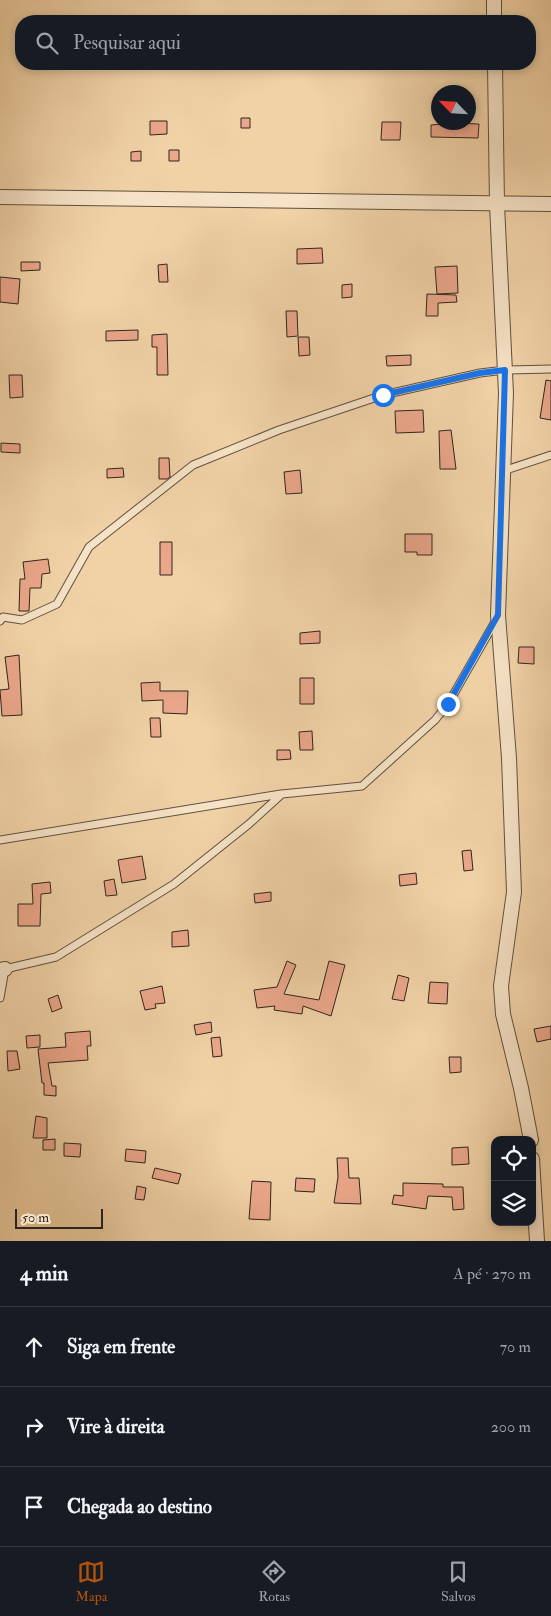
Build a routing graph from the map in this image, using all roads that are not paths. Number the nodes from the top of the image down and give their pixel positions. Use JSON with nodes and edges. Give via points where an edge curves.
{"nodes":[{"id":1,"x":494,"y":0,"type":"edge"},
{"id":2,"x":494,"y":15,"type":"edge"},
{"id":3,"x":495,"y":70,"type":"edge"},
{"id":4,"x":0,"y":197,"type":"edge"},
{"id":5,"x":551,"y":204,"type":"edge"},
{"id":6,"x":497,"y":205,"type":"junction"},
{"id":7,"x":551,"y":369,"type":"edge"},
{"id":8,"x":505,"y":370,"type":"junction"},
{"id":9,"x":551,"y":455,"type":"edge"},
{"id":10,"x":503,"y":471,"type":"junction"},
{"id":11,"x":498,"y":615,"type":"junction"},
{"id":12,"x":0,"y":621,"type":"edge"},
{"id":13,"x":282,"y":794,"type":"junction"},
{"id":14,"x":0,"y":840,"type":"edge"},
{"id":15,"x":3,"y":969,"type":"edge"},
{"id":16,"x":0,"y":998,"type":"edge"},
{"id":17,"x":530,"y":1136,"type":"edge"},
{"id":18,"x":533,"y":1181,"type":"edge"},
{"id":19,"x":536,"y":1241,"type":"edge"}],
"edges":[{"from":1,"to":2,"type":"street"},
{"from":3,"to":6,"type":"street"},
{"from":4,"to":6,"type":"street"},
{"from":5,"to":6,"type":"street"},
{"from":6,"to":8,"type":"street"},
{"from":7,"to":8,"type":"lane"},
{"from":8,"to":10,"type":"street"},
{"from":8,"to":12,"type":"lane","via":[[383,395],[280,430],[192,465],[89,547],[57,604],[22,620],[2,617]]},
{"from":9,"to":10,"type":"lane"},
{"from":10,"to":11,"type":"street"},
{"from":11,"to":13,"type":"lane","via":[[448,704],[435,720],[362,786]]},
{"from":11,"to":17,"type":"street","via":[[509,758],[514,892],[501,986],[502,1014]]},
{"from":13,"to":14,"type":"lane"},
{"from":13,"to":15,"type":"lane","via":[[174,884],[56,957]]},
{"from":15,"to":16,"type":"lane"},
{"from":18,"to":19,"type":"street"}]}
